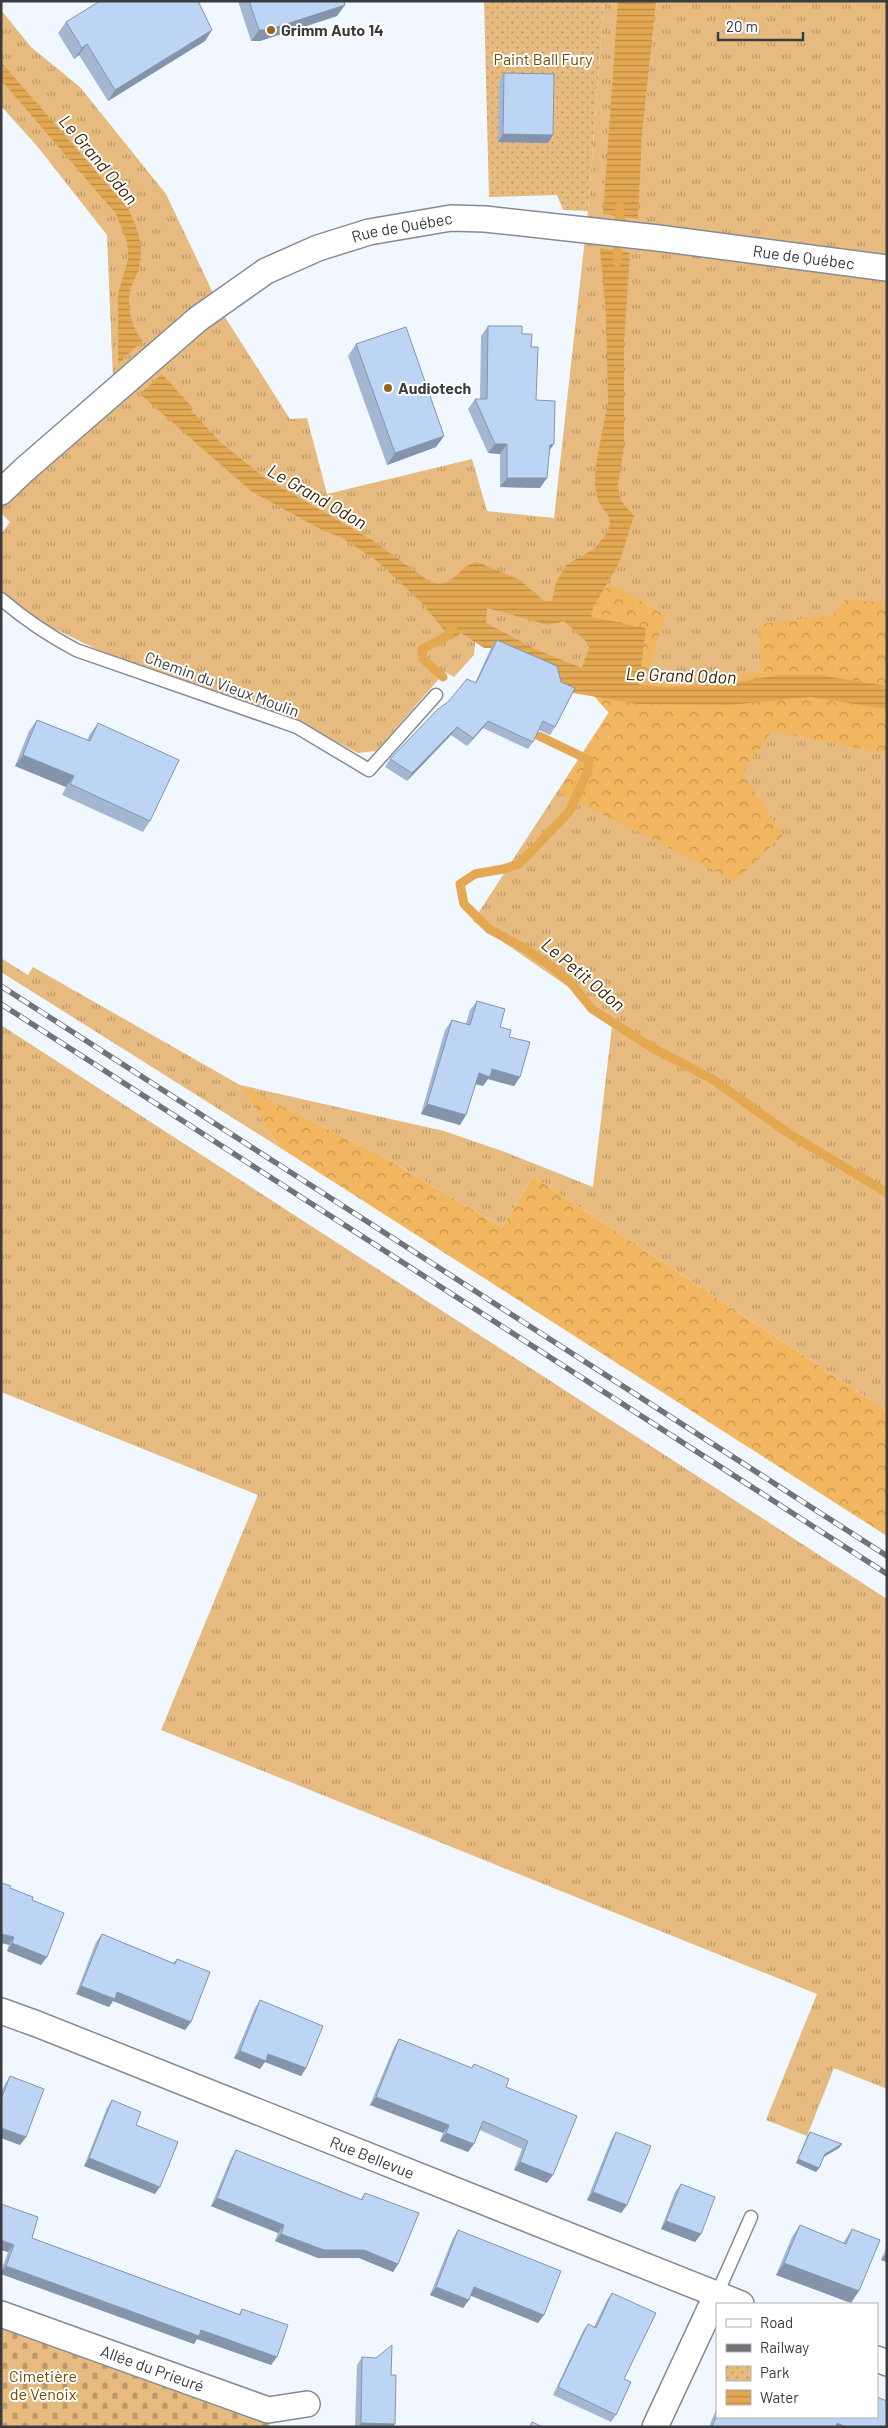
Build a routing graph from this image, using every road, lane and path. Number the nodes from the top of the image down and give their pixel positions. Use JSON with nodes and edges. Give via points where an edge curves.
{"nodes":[{"id":1,"x":887,"y":268,"type":"edge"},
{"id":2,"x":1,"y":492,"type":"edge"},
{"id":3,"x":1,"y":599,"type":"edge"},
{"id":4,"x":436,"y":695,"type":"dead end"},
{"id":5,"x":1,"y":2011,"type":"edge"},
{"id":6,"x":750,"y":2217,"type":"dead end"},
{"id":7,"x":717,"y":2294,"type":"junction"},
{"id":8,"x":739,"y":2303,"type":"edge"},
{"id":9,"x":1,"y":2314,"type":"edge"},
{"id":10,"x":307,"y":2404,"type":"dead end"},
{"id":11,"x":655,"y":2427,"type":"edge"}],
"edges":[{"from":1,"to":2,"type":"street","name":"Rue de Québec","via":[[485,219],[451,218],[369,232],[318,248],[266,271],[198,319]]},
{"from":3,"to":4,"type":"lane","name":"Chemin du Vieux Moulin","via":[[23,618],[76,650],[297,727],[368,770]]},
{"from":5,"to":7,"type":"street","name":"Rue Bellevue"},
{"from":6,"to":7,"type":"lane"},
{"from":7,"to":8,"type":"street","name":"Rue Bellevue"},
{"from":7,"to":11,"type":"street"},
{"from":9,"to":10,"type":"street","name":"Allée du Prieuré","via":[[268,2410]]}]}
